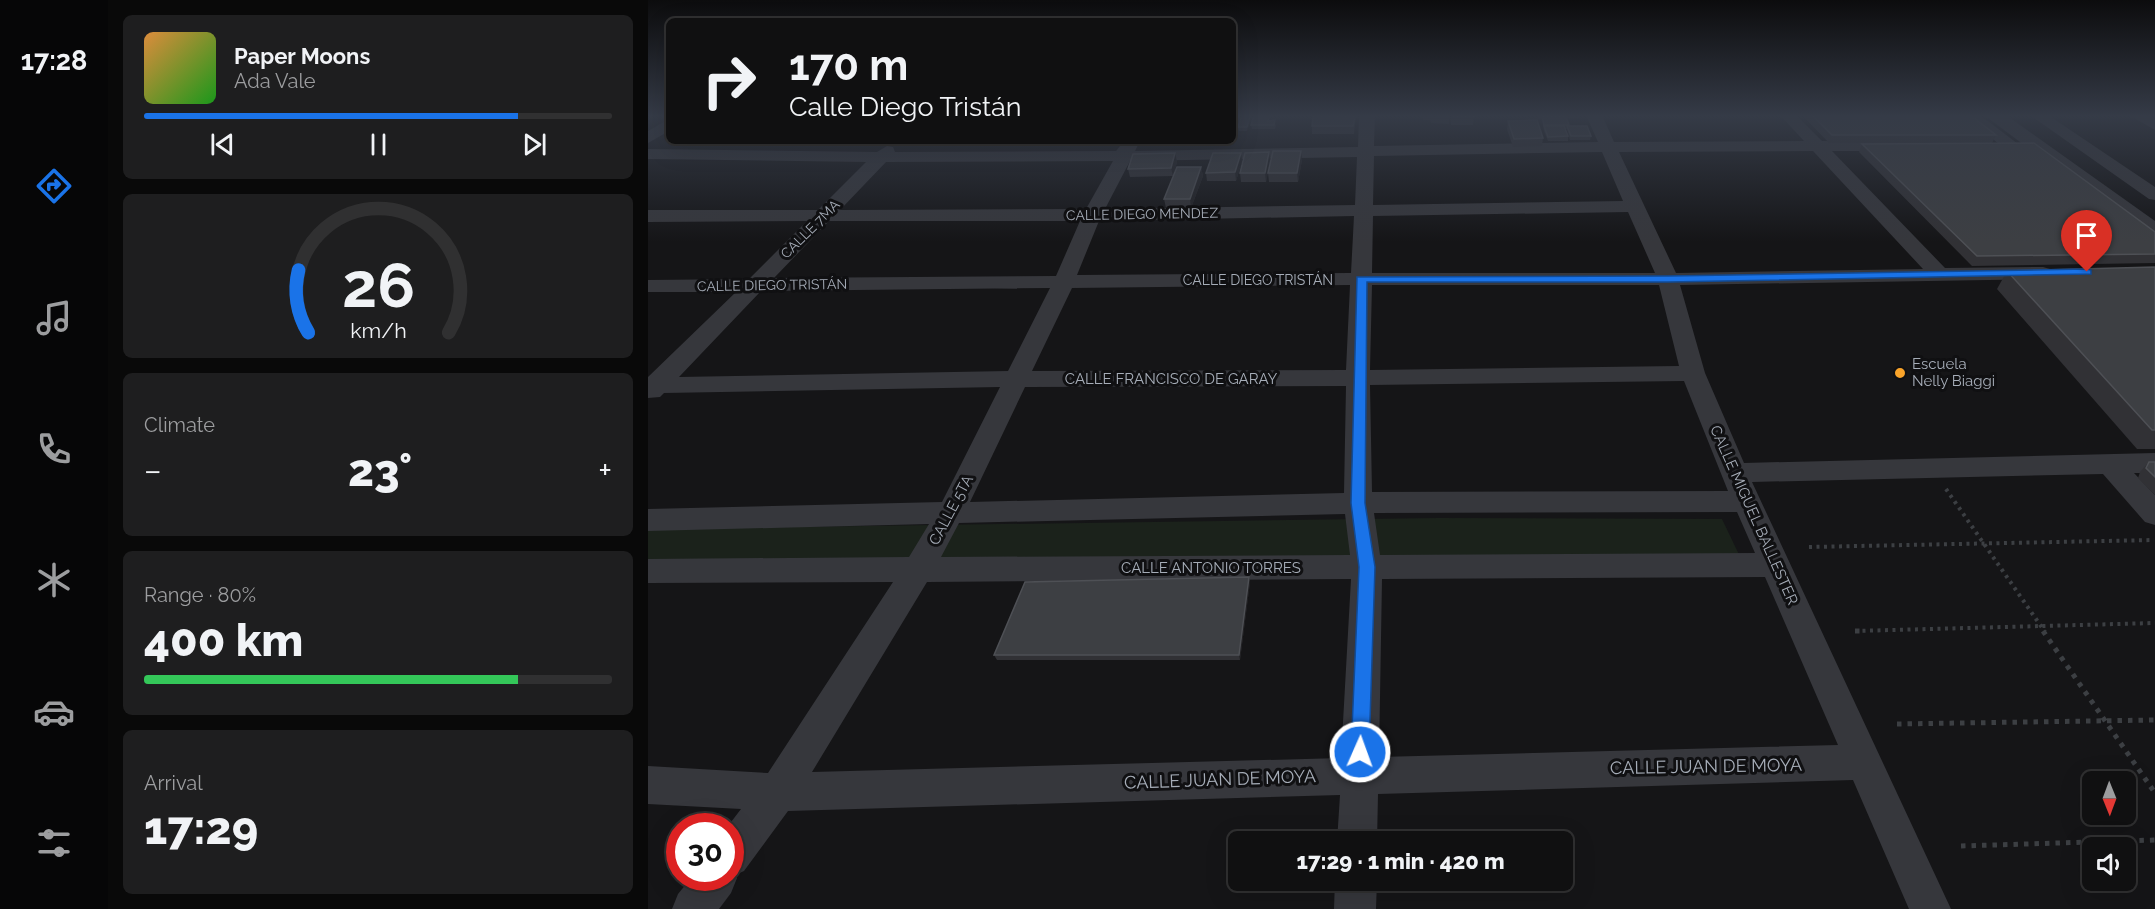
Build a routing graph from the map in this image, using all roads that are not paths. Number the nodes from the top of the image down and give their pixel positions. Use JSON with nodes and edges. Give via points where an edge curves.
{"nodes":[{"id":1,"x":881,"y":157,"type":"edge"},
{"id":2,"x":1124,"y":157,"type":"edge"},
{"id":3,"x":1366,"y":157,"type":"edge"},
{"id":4,"x":1614,"y":157,"type":"edge"},
{"id":5,"x":1828,"y":157,"type":"edge"},
{"id":6,"x":2052,"y":157,"type":"edge"},
{"id":7,"x":2081,"y":157,"type":"edge"},
{"id":8,"x":2100,"y":157,"type":"edge"},
{"id":9,"x":2155,"y":195,"type":"edge"},
{"id":10,"x":1636,"y":206,"type":"junction"},
{"id":11,"x":2155,"y":209,"type":"edge"},
{"id":12,"x":1364,"y":210,"type":"junction"},
{"id":13,"x":1092,"y":215,"type":"junction"},
{"id":14,"x":648,"y":216,"type":"edge"},
{"id":15,"x":823,"y":217,"type":"junction"},
{"id":16,"x":2155,"y":232,"type":"edge"},
{"id":17,"x":2065,"y":273,"type":"edge"},
{"id":18,"x":1941,"y":276,"type":"junction"},
{"id":19,"x":1361,"y":279,"type":"junction"},
{"id":20,"x":1668,"y":279,"type":"junction"},
{"id":21,"x":1064,"y":282,"type":"junction"},
{"id":22,"x":755,"y":285,"type":"junction"},
{"id":23,"x":648,"y":286,"type":"edge"},
{"id":24,"x":1693,"y":373,"type":"junction"},
{"id":25,"x":1358,"y":378,"type":"junction"},
{"id":26,"x":1016,"y":379,"type":"junction"},
{"id":27,"x":651,"y":388,"type":"edge"},
{"id":28,"x":2155,"y":463,"type":"edge"},
{"id":29,"x":2110,"y":464,"type":"junction"},
{"id":30,"x":1734,"y":473,"type":"junction"},
{"id":31,"x":1746,"y":501,"type":"junction"},
{"id":32,"x":1358,"y":503,"type":"junction"},
{"id":33,"x":950,"y":514,"type":"junction"},
{"id":34,"x":648,"y":520,"type":"edge"},
{"id":35,"x":2154,"y":527,"type":"edge"},
{"id":36,"x":1775,"y":565,"type":"junction"},
{"id":37,"x":1367,"y":567,"type":"junction"},
{"id":38,"x":919,"y":568,"type":"junction"},
{"id":39,"x":648,"y":572,"type":"edge"},
{"id":40,"x":1864,"y":762,"type":"junction"},
{"id":41,"x":1359,"y":775,"type":"junction"},
{"id":42,"x":648,"y":785,"type":"edge"},
{"id":43,"x":777,"y":792,"type":"junction"},
{"id":44,"x":1357,"y":831,"type":"edge"},
{"id":45,"x":744,"y":838,"type":"edge"},
{"id":46,"x":706,"y":891,"type":"edge"},
{"id":47,"x":1356,"y":891,"type":"edge"},
{"id":48,"x":693,"y":909,"type":"edge"},
{"id":49,"x":1355,"y":909,"type":"edge"},
{"id":50,"x":1930,"y":909,"type":"edge"}],
"edges":[{"from":1,"to":15,"type":"street","name":"CALLE 7MA"},
{"from":2,"to":13,"type":"street","name":"CALLE 5TA"},
{"from":3,"to":12,"type":"street"},
{"from":4,"to":10,"type":"street","name":"CALLE MIGUEL BALLESTER"},
{"from":5,"to":18,"type":"street"},
{"from":6,"to":16,"type":"street"},
{"from":7,"to":11,"type":"street"},
{"from":8,"to":9,"type":"street"},
{"from":10,"to":12,"type":"street","name":"CALLE DIEGO MENDEZ"},
{"from":10,"to":20,"type":"street","name":"CALLE MIGUEL BALLESTER"},
{"from":12,"to":13,"type":"street","name":"CALLE DIEGO MENDEZ"},
{"from":12,"to":19,"type":"street"},
{"from":13,"to":15,"type":"street","name":"CALLE DIEGO MENDEZ"},
{"from":13,"to":21,"type":"street","name":"CALLE 5TA"},
{"from":14,"to":15,"type":"street","name":"CALLE DIEGO MENDEZ"},
{"from":15,"to":22,"type":"street","name":"CALLE 7MA"},
{"from":17,"to":18,"type":"street","name":"CALLE DIEGO TRISTÁN"},
{"from":18,"to":20,"type":"street","name":"CALLE DIEGO TRISTÁN"},
{"from":19,"to":20,"type":"street","name":"CALLE DIEGO TRISTÁN"},
{"from":19,"to":21,"type":"street","name":"CALLE DIEGO TRISTÁN"},
{"from":19,"to":25,"type":"street"},
{"from":20,"to":24,"type":"street","name":"CALLE MIGUEL BALLESTER"},
{"from":21,"to":22,"type":"street","name":"CALLE DIEGO TRISTÁN"},
{"from":21,"to":26,"type":"street","name":"CALLE 5TA"},
{"from":22,"to":23,"type":"street","name":"CALLE DIEGO TRISTÁN"},
{"from":22,"to":27,"type":"street","name":"CALLE 7MA"},
{"from":24,"to":25,"type":"street","name":"CALLE FRANCISCO DE GARAY"},
{"from":24,"to":30,"type":"street","name":"CALLE MIGUEL BALLESTER"},
{"from":25,"to":26,"type":"street","name":"CALLE FRANCISCO DE GARAY"},
{"from":25,"to":32,"type":"street"},
{"from":26,"to":27,"type":"street","name":"CALLE FRANCISCO DE GARAY"},
{"from":26,"to":33,"type":"street","name":"CALLE 5TA"},
{"from":28,"to":29,"type":"street"},
{"from":29,"to":30,"type":"street"},
{"from":29,"to":35,"type":"street"},
{"from":30,"to":31,"type":"street","name":"CALLE MIGUEL BALLESTER"},
{"from":31,"to":32,"type":"street"},
{"from":31,"to":36,"type":"street","name":"CALLE MIGUEL BALLESTER"},
{"from":32,"to":33,"type":"street"},
{"from":32,"to":37,"type":"street"},
{"from":33,"to":34,"type":"street"},
{"from":33,"to":38,"type":"street","name":"CALLE 5TA"},
{"from":36,"to":37,"type":"street","name":"CALLE ANTONIO TORRES"},
{"from":36,"to":40,"type":"street","name":"CALLE MIGUEL BALLESTER"},
{"from":37,"to":38,"type":"street","name":"CALLE ANTONIO TORRES"},
{"from":37,"to":41,"type":"street"},
{"from":38,"to":39,"type":"street","name":"CALLE ANTONIO TORRES"},
{"from":38,"to":43,"type":"street","name":"CALLE 5TA"},
{"from":40,"to":41,"type":"street","name":"CALLE JUAN DE MOYA"},
{"from":40,"to":50,"type":"street","name":"CALLE MIGUEL BALLESTER"},
{"from":41,"to":43,"type":"street","name":"CALLE JUAN DE MOYA"},
{"from":41,"to":44,"type":"street"},
{"from":42,"to":43,"type":"street","name":"CALLE JUAN DE MOYA"},
{"from":43,"to":45,"type":"street","name":"CALLE 5TA"},
{"from":46,"to":48,"type":"street"},
{"from":47,"to":49,"type":"street"}]}
